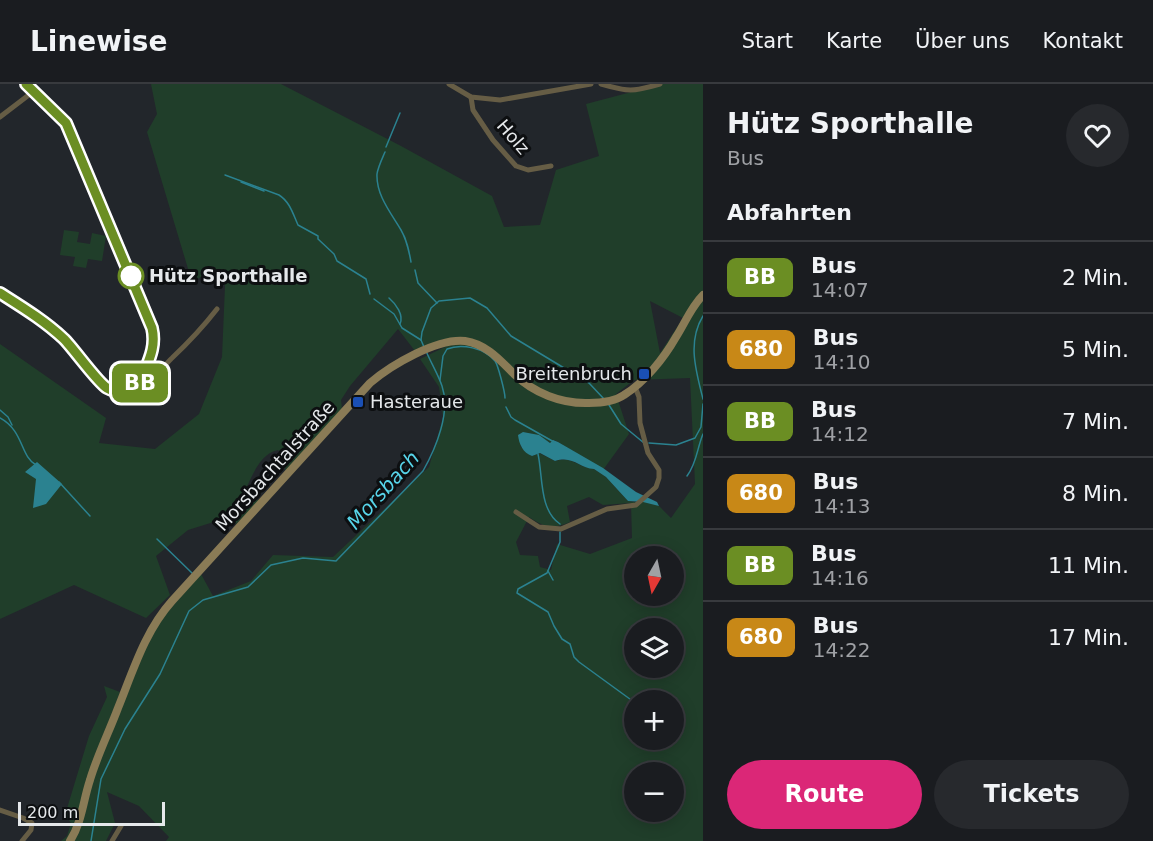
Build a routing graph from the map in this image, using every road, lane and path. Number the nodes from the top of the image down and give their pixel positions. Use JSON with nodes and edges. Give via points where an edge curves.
{"nodes":[{"id":1,"x":26,"y":84,"type":"edge"},
{"id":2,"x":449,"y":84,"type":"edge"},
{"id":3,"x":591,"y":84,"type":"edge"},
{"id":4,"x":601,"y":84,"type":"edge"},
{"id":5,"x":660,"y":84,"type":"edge"},
{"id":6,"x":34,"y":91,"type":"junction"},
{"id":7,"x":471,"y":97,"type":"junction"},
{"id":8,"x":0,"y":117,"type":"edge"},
{"id":9,"x":551,"y":166,"type":"dead end"},
{"id":10,"x":0,"y":293,"type":"edge"},
{"id":11,"x":703,"y":295,"type":"edge"},
{"id":12,"x":217,"y":309,"type":"dead end"},
{"id":13,"x":140,"y":383,"type":"junction"},
{"id":14,"x":635,"y":387,"type":"junction"},
{"id":15,"x":516,"y":512,"type":"dead end"},
{"id":16,"x":0,"y":810,"type":"edge"},
{"id":17,"x":121,"y":826,"type":"dead end"},
{"id":18,"x":22,"y":841,"type":"edge"},
{"id":19,"x":70,"y":841,"type":"edge"},
{"id":20,"x":112,"y":841,"type":"edge"}],
"edges":[{"from":1,"to":6,"type":"street"},
{"from":2,"to":7,"type":"street","name":"Holz"},
{"from":3,"to":7,"type":"street","name":"Holz","via":[[500,100]]},
{"from":4,"to":5,"type":"street","via":[[639,91]]},
{"from":6,"to":8,"type":"street"},
{"from":6,"to":13,"type":"street","via":[[66,123],[152,328],[152,354]]},
{"from":7,"to":9,"type":"street","name":"Holz","via":[[473,110],[513,163],[528,170]]},
{"from":10,"to":13,"type":"street","via":[[57,333],[105,387],[119,392]]},
{"from":11,"to":14,"type":"main road","name":"Morsbachtalstraße","via":[[665,353]]},
{"from":12,"to":13,"type":"street","via":[[195,338],[151,382]]},
{"from":14,"to":15,"type":"street","via":[[645,443],[659,471],[656,487],[632,507],[607,509],[561,529],[540,526]]},
{"from":14,"to":19,"type":"main road","name":"Morsbachtalstraße","via":[[614,401],[565,401],[539,392],[498,357],[471,342],[426,350],[394,365],[370,383],[166,608],[143,646],[90,778],[79,823]]},
{"from":16,"to":18,"type":"street","via":[[32,823]]},
{"from":17,"to":20,"type":"street"}]}
